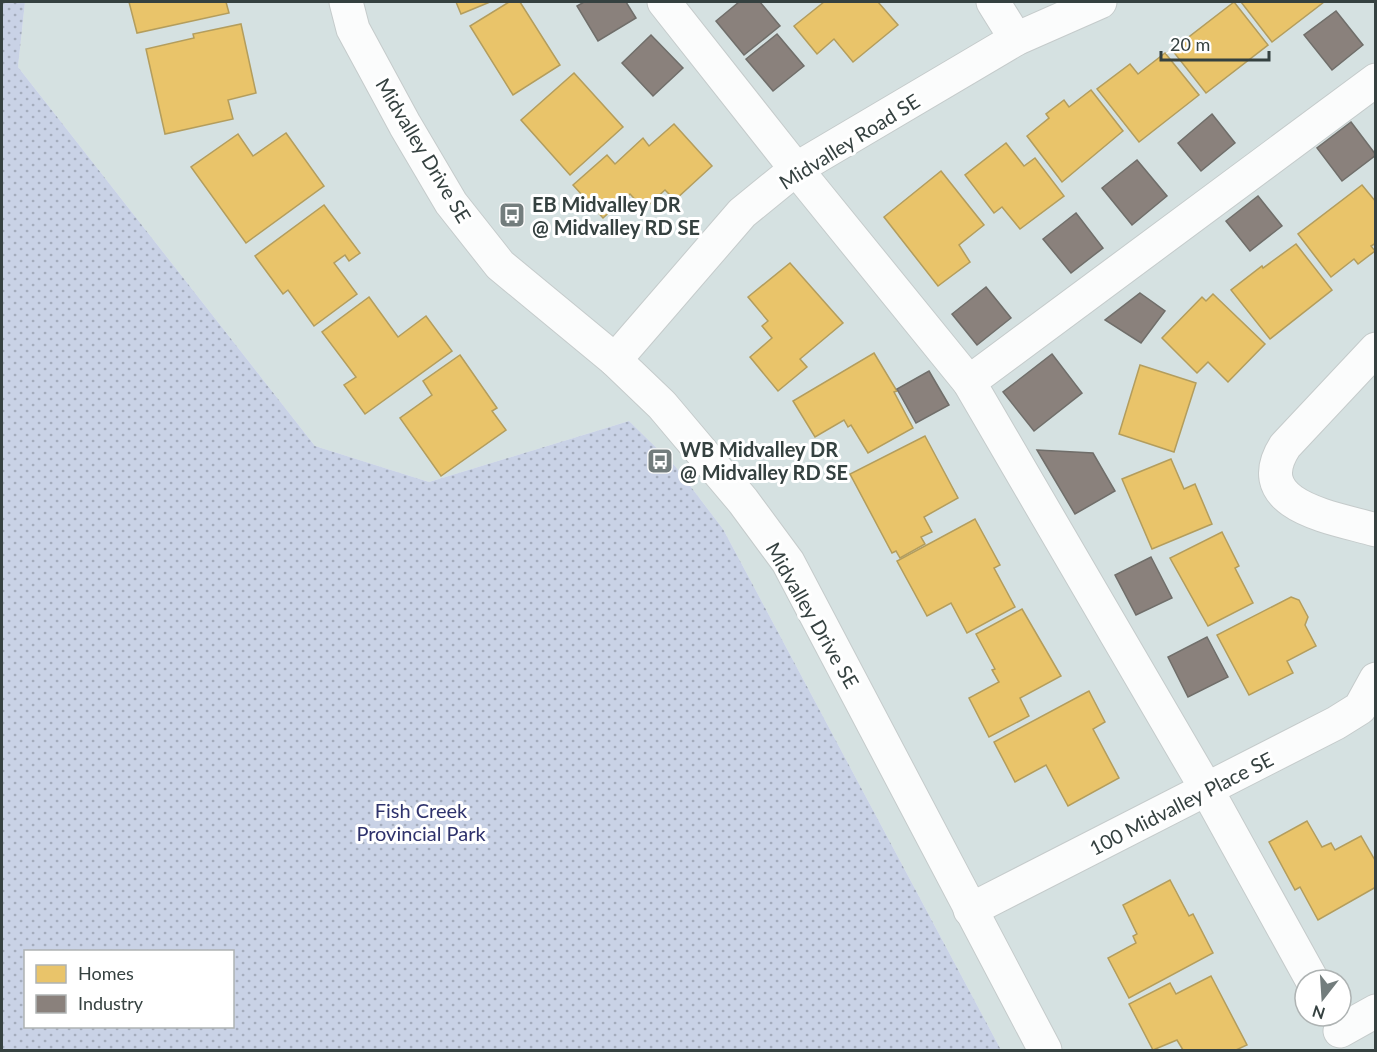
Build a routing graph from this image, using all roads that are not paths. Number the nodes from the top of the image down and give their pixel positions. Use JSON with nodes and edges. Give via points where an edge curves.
{"nodes":[{"id":1,"x":346,"y":2,"type":"edge"},
{"id":2,"x":664,"y":2,"type":"edge"},
{"id":3,"x":993,"y":2,"type":"edge"},
{"id":4,"x":1100,"y":2,"type":"edge"},
{"id":5,"x":1016,"y":39,"type":"junction"},
{"id":6,"x":1376,"y":80,"type":"edge"},
{"id":7,"x":796,"y":169,"type":"junction"},
{"id":8,"x":1376,"y":349,"type":"edge"},
{"id":9,"x":615,"y":360,"type":"junction"},
{"id":10,"x":969,"y":382,"type":"junction"},
{"id":11,"x":1376,"y":530,"type":"edge"},
{"id":12,"x":1376,"y":679,"type":"edge"},
{"id":13,"x":1207,"y":790,"type":"junction"},
{"id":14,"x":970,"y":910,"type":"junction"},
{"id":15,"x":1305,"y":968,"type":"edge"},
{"id":16,"x":1376,"y":1011,"type":"edge"},
{"id":17,"x":1341,"y":1032,"type":"edge"},
{"id":18,"x":1045,"y":1050,"type":"edge"}],
"edges":[{"from":1,"to":9,"type":"street","name":"Midvalley Drive SE","via":[[353,29],[451,203],[500,265]]},
{"from":2,"to":7,"type":"street"},
{"from":3,"to":5,"type":"street"},
{"from":4,"to":5,"type":"street","name":"Midvalley Road SE"},
{"from":5,"to":7,"type":"street","name":"Midvalley Road SE"},
{"from":6,"to":10,"type":"street"},
{"from":7,"to":9,"type":"street","name":"Midvalley Road SE","via":[[742,213]]},
{"from":7,"to":10,"type":"street"},
{"from":8,"to":11,"type":"street","via":[[1285,446],[1275,468],[1282,492],[1295,505]]},
{"from":9,"to":14,"type":"street","name":"Midvalley Drive SE","via":[[662,405],[743,501],[788,562]]},
{"from":10,"to":13,"type":"street"},
{"from":12,"to":13,"type":"street","name":"100 Midvalley Place SE","via":[[1360,708]]},
{"from":13,"to":14,"type":"street","name":"100 Midvalley Place SE"},
{"from":13,"to":15,"type":"street"},
{"from":14,"to":18,"type":"street","name":"Midvalley Drive SE"},
{"from":16,"to":17,"type":"street"}]}
